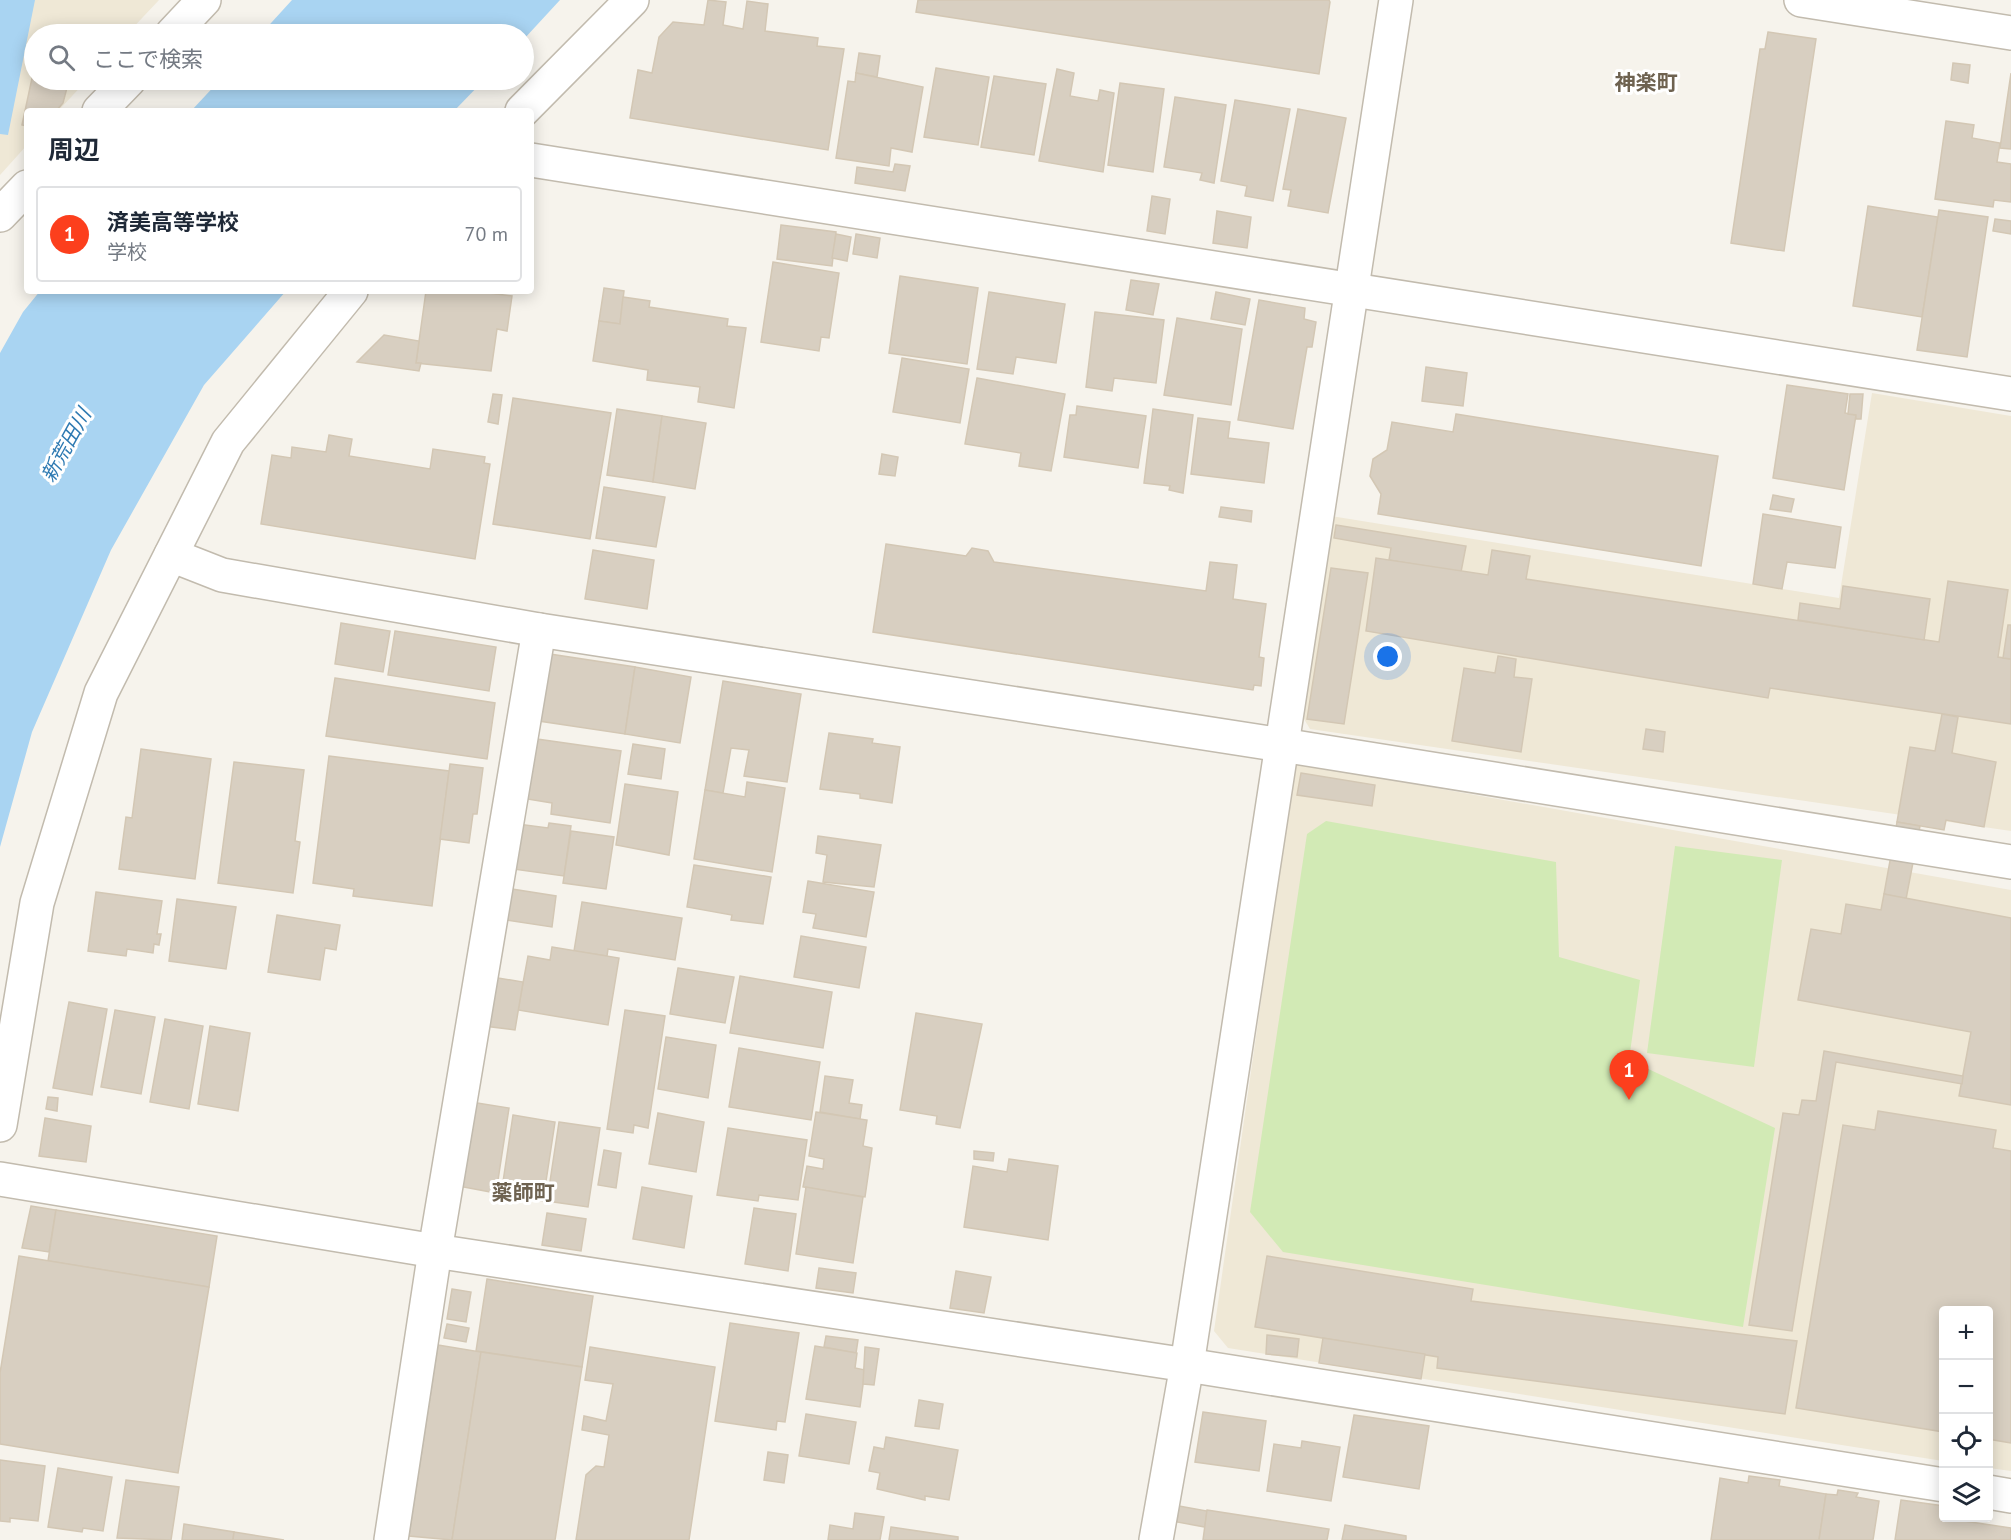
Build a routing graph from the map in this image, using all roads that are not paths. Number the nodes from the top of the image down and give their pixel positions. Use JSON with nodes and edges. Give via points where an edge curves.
{"nodes":[{"id":1,"x":204,"y":0,"type":"edge"},
{"id":2,"x":632,"y":0,"type":"edge"},
{"id":3,"x":1396,"y":0,"type":"edge"},
{"id":4,"x":1801,"y":0,"type":"edge"},
{"id":5,"x":181,"y":24,"type":"edge"},
{"id":6,"x":2011,"y":33,"type":"edge"},
{"id":7,"x":119,"y":90,"type":"edge"},
{"id":8,"x":102,"y":108,"type":"edge"},
{"id":9,"x":525,"y":108,"type":"edge"},
{"id":10,"x":534,"y":160,"type":"edge"},
{"id":11,"x":24,"y":190,"type":"edge"},
{"id":12,"x":0,"y":215,"type":"edge"},
{"id":13,"x":1350,"y":288,"type":"junction"},
{"id":14,"x":349,"y":294,"type":"edge"},
{"id":15,"x":2011,"y":394,"type":"edge"},
{"id":16,"x":171,"y":555,"type":"junction"},
{"id":17,"x":539,"y":630,"type":"junction"},
{"id":18,"x":1282,"y":745,"type":"junction"},
{"id":19,"x":2011,"y":862,"type":"edge"},
{"id":20,"x":0,"y":1125,"type":"edge"},
{"id":21,"x":0,"y":1179,"type":"edge"},
{"id":22,"x":435,"y":1251,"type":"junction"},
{"id":23,"x":1187,"y":1365,"type":"junction"},
{"id":24,"x":1939,"y":1484,"type":"edge"},
{"id":25,"x":1993,"y":1493,"type":"edge"},
{"id":26,"x":2011,"y":1496,"type":"edge"},
{"id":27,"x":391,"y":1540,"type":"edge"},
{"id":28,"x":1156,"y":1540,"type":"edge"}],
"edges":[{"from":1,"to":5,"type":"street"},
{"from":2,"to":9,"type":"street"},
{"from":3,"to":13,"type":"street"},
{"from":4,"to":6,"type":"street"},
{"from":7,"to":8,"type":"street"},
{"from":10,"to":13,"type":"street"},
{"from":11,"to":12,"type":"street"},
{"from":13,"to":15,"type":"street"},
{"from":13,"to":18,"type":"street"},
{"from":14,"to":16,"type":"street","via":[[228,442]]},
{"from":16,"to":17,"type":"street","via":[[222,575]]},
{"from":16,"to":20,"type":"street","via":[[101,693],[37,903]]},
{"from":17,"to":18,"type":"street"},
{"from":17,"to":22,"type":"street"},
{"from":18,"to":19,"type":"street"},
{"from":18,"to":23,"type":"street"},
{"from":21,"to":22,"type":"street"},
{"from":22,"to":23,"type":"street"},
{"from":22,"to":27,"type":"street"},
{"from":23,"to":24,"type":"street"},
{"from":23,"to":28,"type":"street"},
{"from":25,"to":26,"type":"street"}]}
